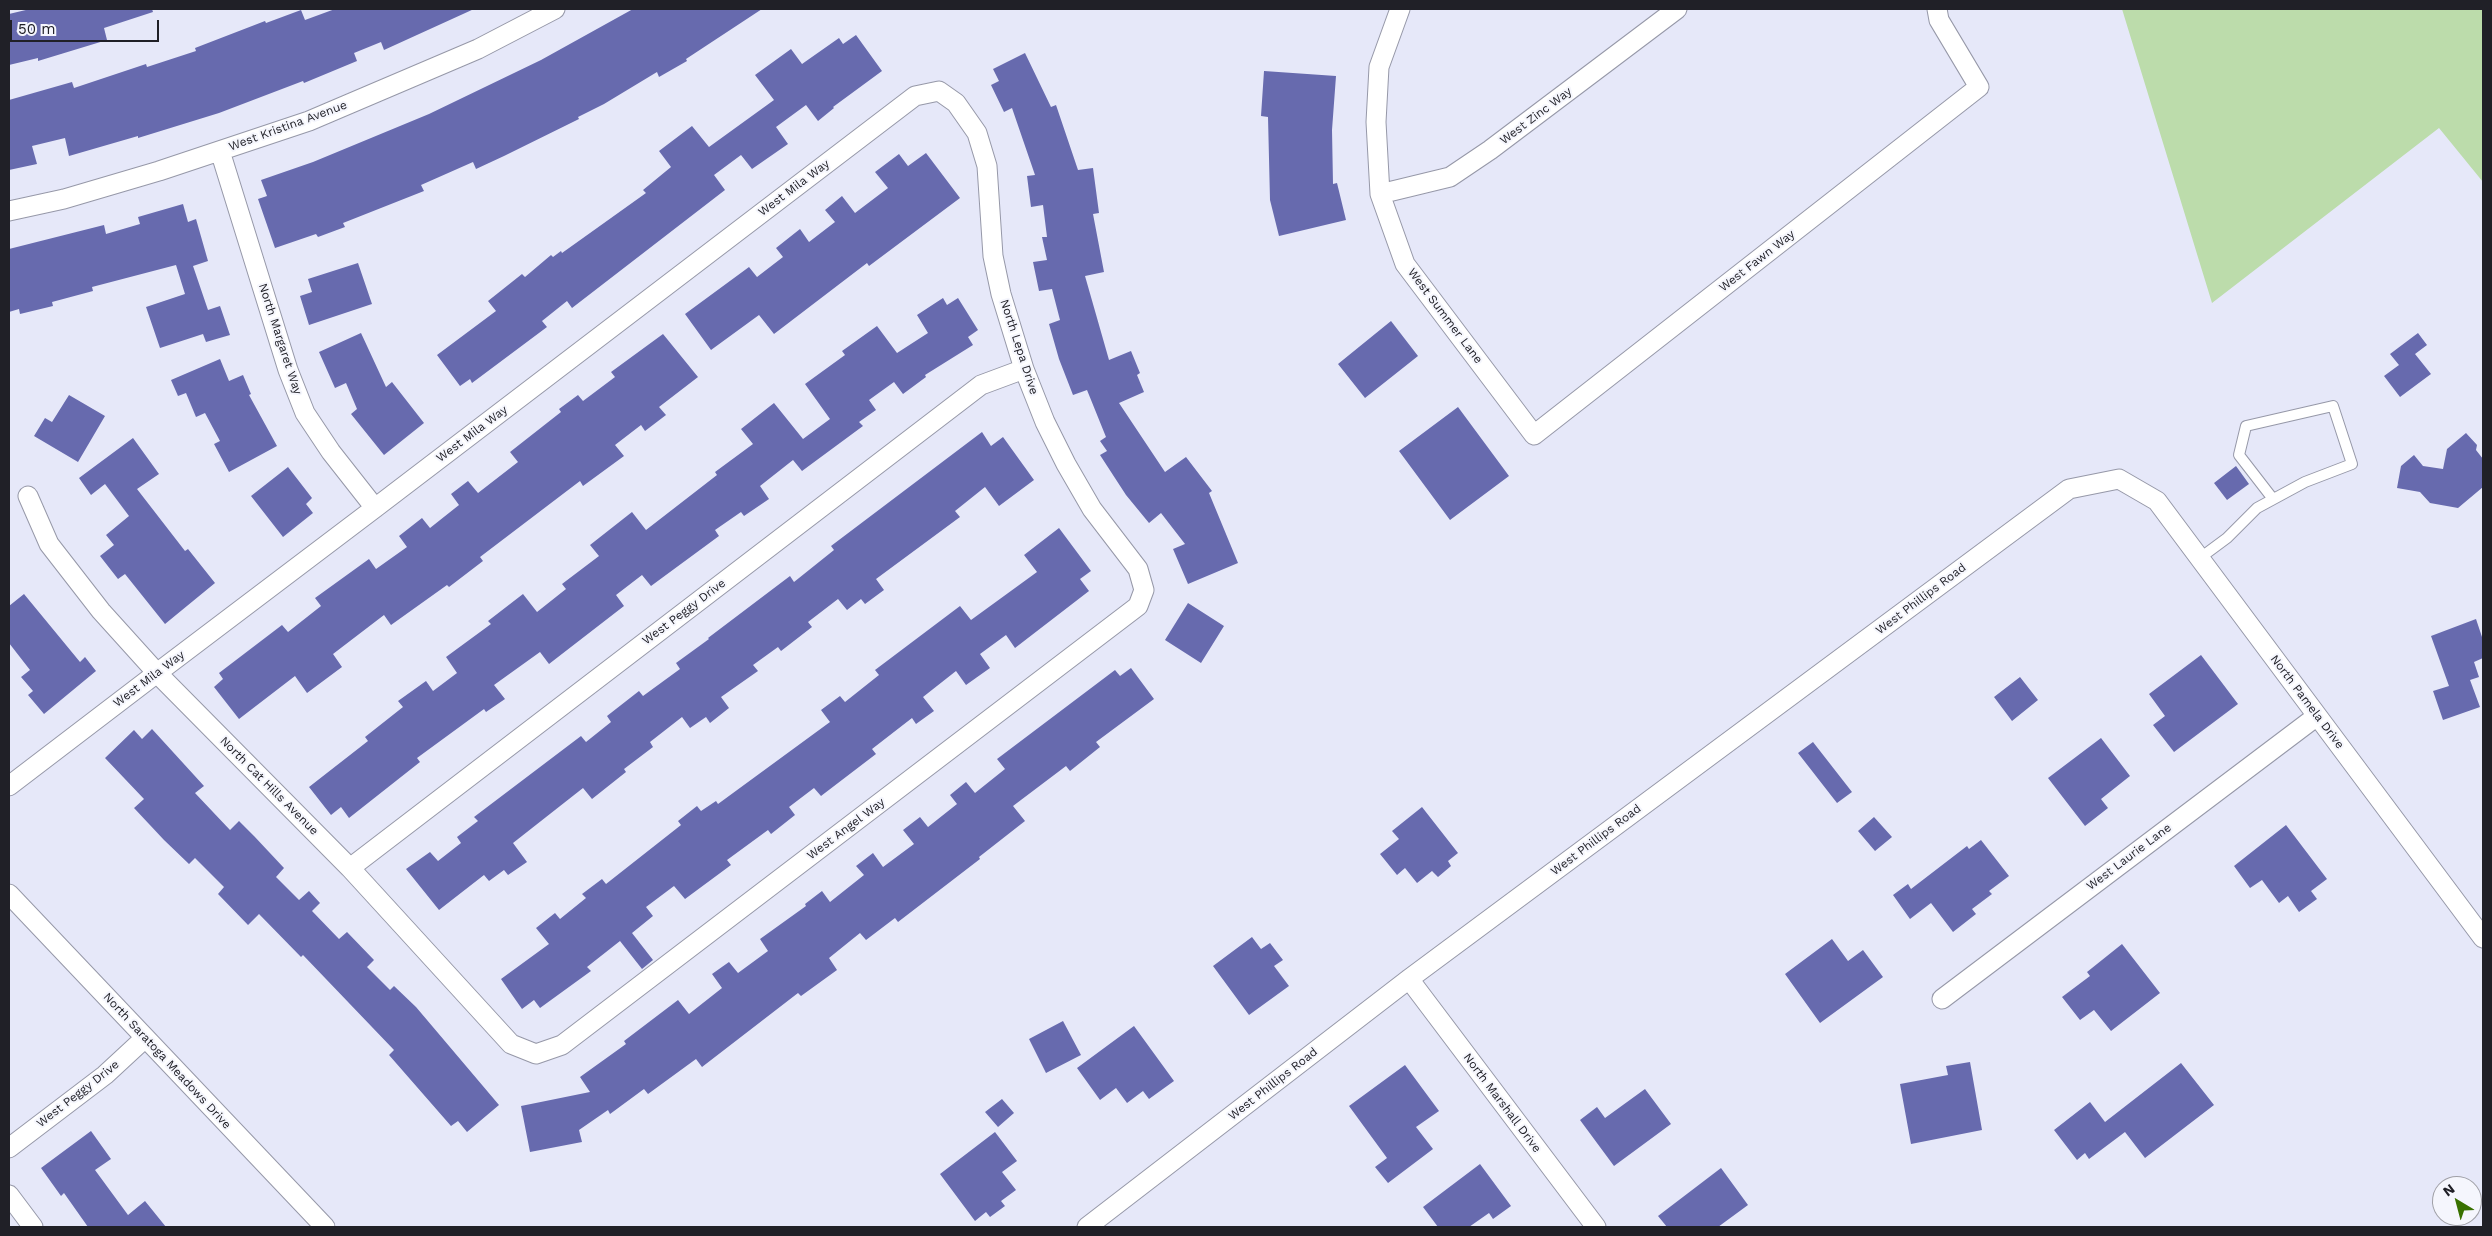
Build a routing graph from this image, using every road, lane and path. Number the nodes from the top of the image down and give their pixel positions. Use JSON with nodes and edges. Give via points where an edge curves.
{"nodes":[{"id":1,"x":555,"y":9,"type":"edge"},
{"id":2,"x":1400,"y":9,"type":"edge"},
{"id":3,"x":1677,"y":9,"type":"edge"},
{"id":4,"x":1937,"y":9,"type":"edge"},
{"id":5,"x":939,"y":91,"type":"joint"},
{"id":6,"x":220,"y":151,"type":"junction"},
{"id":7,"x":1380,"y":194,"type":"junction"},
{"id":8,"x":9,"y":211,"type":"edge"},
{"id":9,"x":1024,"y":369,"type":"junction"},
{"id":10,"x":1534,"y":435,"type":"joint"},
{"id":11,"x":2119,"y":479,"type":"joint"},
{"id":12,"x":28,"y":496,"type":"dead end"},
{"id":13,"x":2273,"y":500,"type":"junction"},
{"id":14,"x":376,"y":508,"type":"junction"},
{"id":15,"x":2200,"y":558,"type":"junction"},
{"id":16,"x":1144,"y":590,"type":"joint"},
{"id":17,"x":157,"y":673,"type":"junction"},
{"id":18,"x":2317,"y":716,"type":"junction"},
{"id":19,"x":9,"y":786,"type":"edge"},
{"id":20,"x":350,"y":868,"type":"junction"},
{"id":21,"x":9,"y":894,"type":"edge"},
{"id":22,"x":2483,"y":938,"type":"edge"},
{"id":23,"x":1409,"y":979,"type":"junction"},
{"id":24,"x":1942,"y":999,"type":"dead end"},
{"id":25,"x":145,"y":1038,"type":"junction"},
{"id":26,"x":536,"y":1054,"type":"joint"},
{"id":27,"x":9,"y":1148,"type":"edge"},
{"id":28,"x":9,"y":1195,"type":"edge"},
{"id":29,"x":33,"y":1227,"type":"edge"},
{"id":30,"x":324,"y":1227,"type":"edge"},
{"id":31,"x":1087,"y":1227,"type":"edge"},
{"id":32,"x":1596,"y":1227,"type":"edge"}],
"edges":[{"from":1,"to":6,"type":"street","name":"West Kristina Avenue","via":[[478,49],[398,84],[309,121]]},
{"from":2,"to":7,"type":"street","name":"West Summer Lane","via":[[1379,67],[1376,122]]},
{"from":3,"to":7,"type":"street","name":"West Zinc Way","via":[[1450,177]]},
{"from":4,"to":10,"type":"street","name":"West Fawn Way","via":[[1939,20],[1979,87]]},
{"from":5,"to":9,"type":"street","name":"North Lepa Drive","via":[[956,104],[977,133],[987,166],[993,256],[1010,328]]},
{"from":5,"to":14,"type":"street","name":"West Mila Way","via":[[915,96]]},
{"from":6,"to":8,"type":"street","name":"West Kristina Avenue","via":[[64,198]]},
{"from":6,"to":14,"type":"street","name":"North Margaret Way","via":[[288,370],[305,413],[331,452]]},
{"from":7,"to":10,"type":"street","name":"West Summer Lane","via":[[1405,264]]},
{"from":9,"to":16,"type":"street","name":"North Lepa Drive","via":[[1066,464],[1092,509],[1138,569]]},
{"from":9,"to":20,"type":"street","name":"West Peggy Drive","via":[[981,385]]},
{"from":11,"to":15,"type":"street","name":"North Pamela Drive","via":[[2156,501]]},
{"from":11,"to":23,"type":"street","name":"West Phillips Road","via":[[2069,489]]},
{"from":12,"to":17,"type":"street","name":"North Cat Hills Avenue","via":[[49,544],[101,611]]},
{"from":13,"to":13,"type":"lane","via":[[2305,482],[2352,464],[2333,406],[2246,426],[2239,455]]},
{"from":13,"to":15,"type":"lane","via":[[2258,508]]},
{"from":14,"to":17,"type":"street","name":"West Mila Way"},
{"from":15,"to":18,"type":"street","name":"North Pamela Drive"},
{"from":16,"to":26,"type":"street","name":"West Angel Way","via":[[1138,606],[618,1003],[562,1045]]},
{"from":17,"to":19,"type":"street","name":"West Mila Way"},
{"from":17,"to":20,"type":"street","name":"North Cat Hills Avenue"},
{"from":18,"to":22,"type":"street","name":"North Pamela Drive"},
{"from":18,"to":24,"type":"street","name":"West Laurie Lane"},
{"from":20,"to":26,"type":"street","name":"North Cat Hills Avenue","via":[[511,1044]]},
{"from":21,"to":25,"type":"street","name":"North Saratoga Meadows Drive"},
{"from":23,"to":31,"type":"street","name":"West Phillips Road"},
{"from":23,"to":32,"type":"street","name":"North Marshall Drive"},
{"from":25,"to":27,"type":"street","name":"West Peggy Drive","via":[[105,1075]]},
{"from":25,"to":30,"type":"street","name":"North Saratoga Meadows Drive"},
{"from":28,"to":29,"type":"street"}]}
